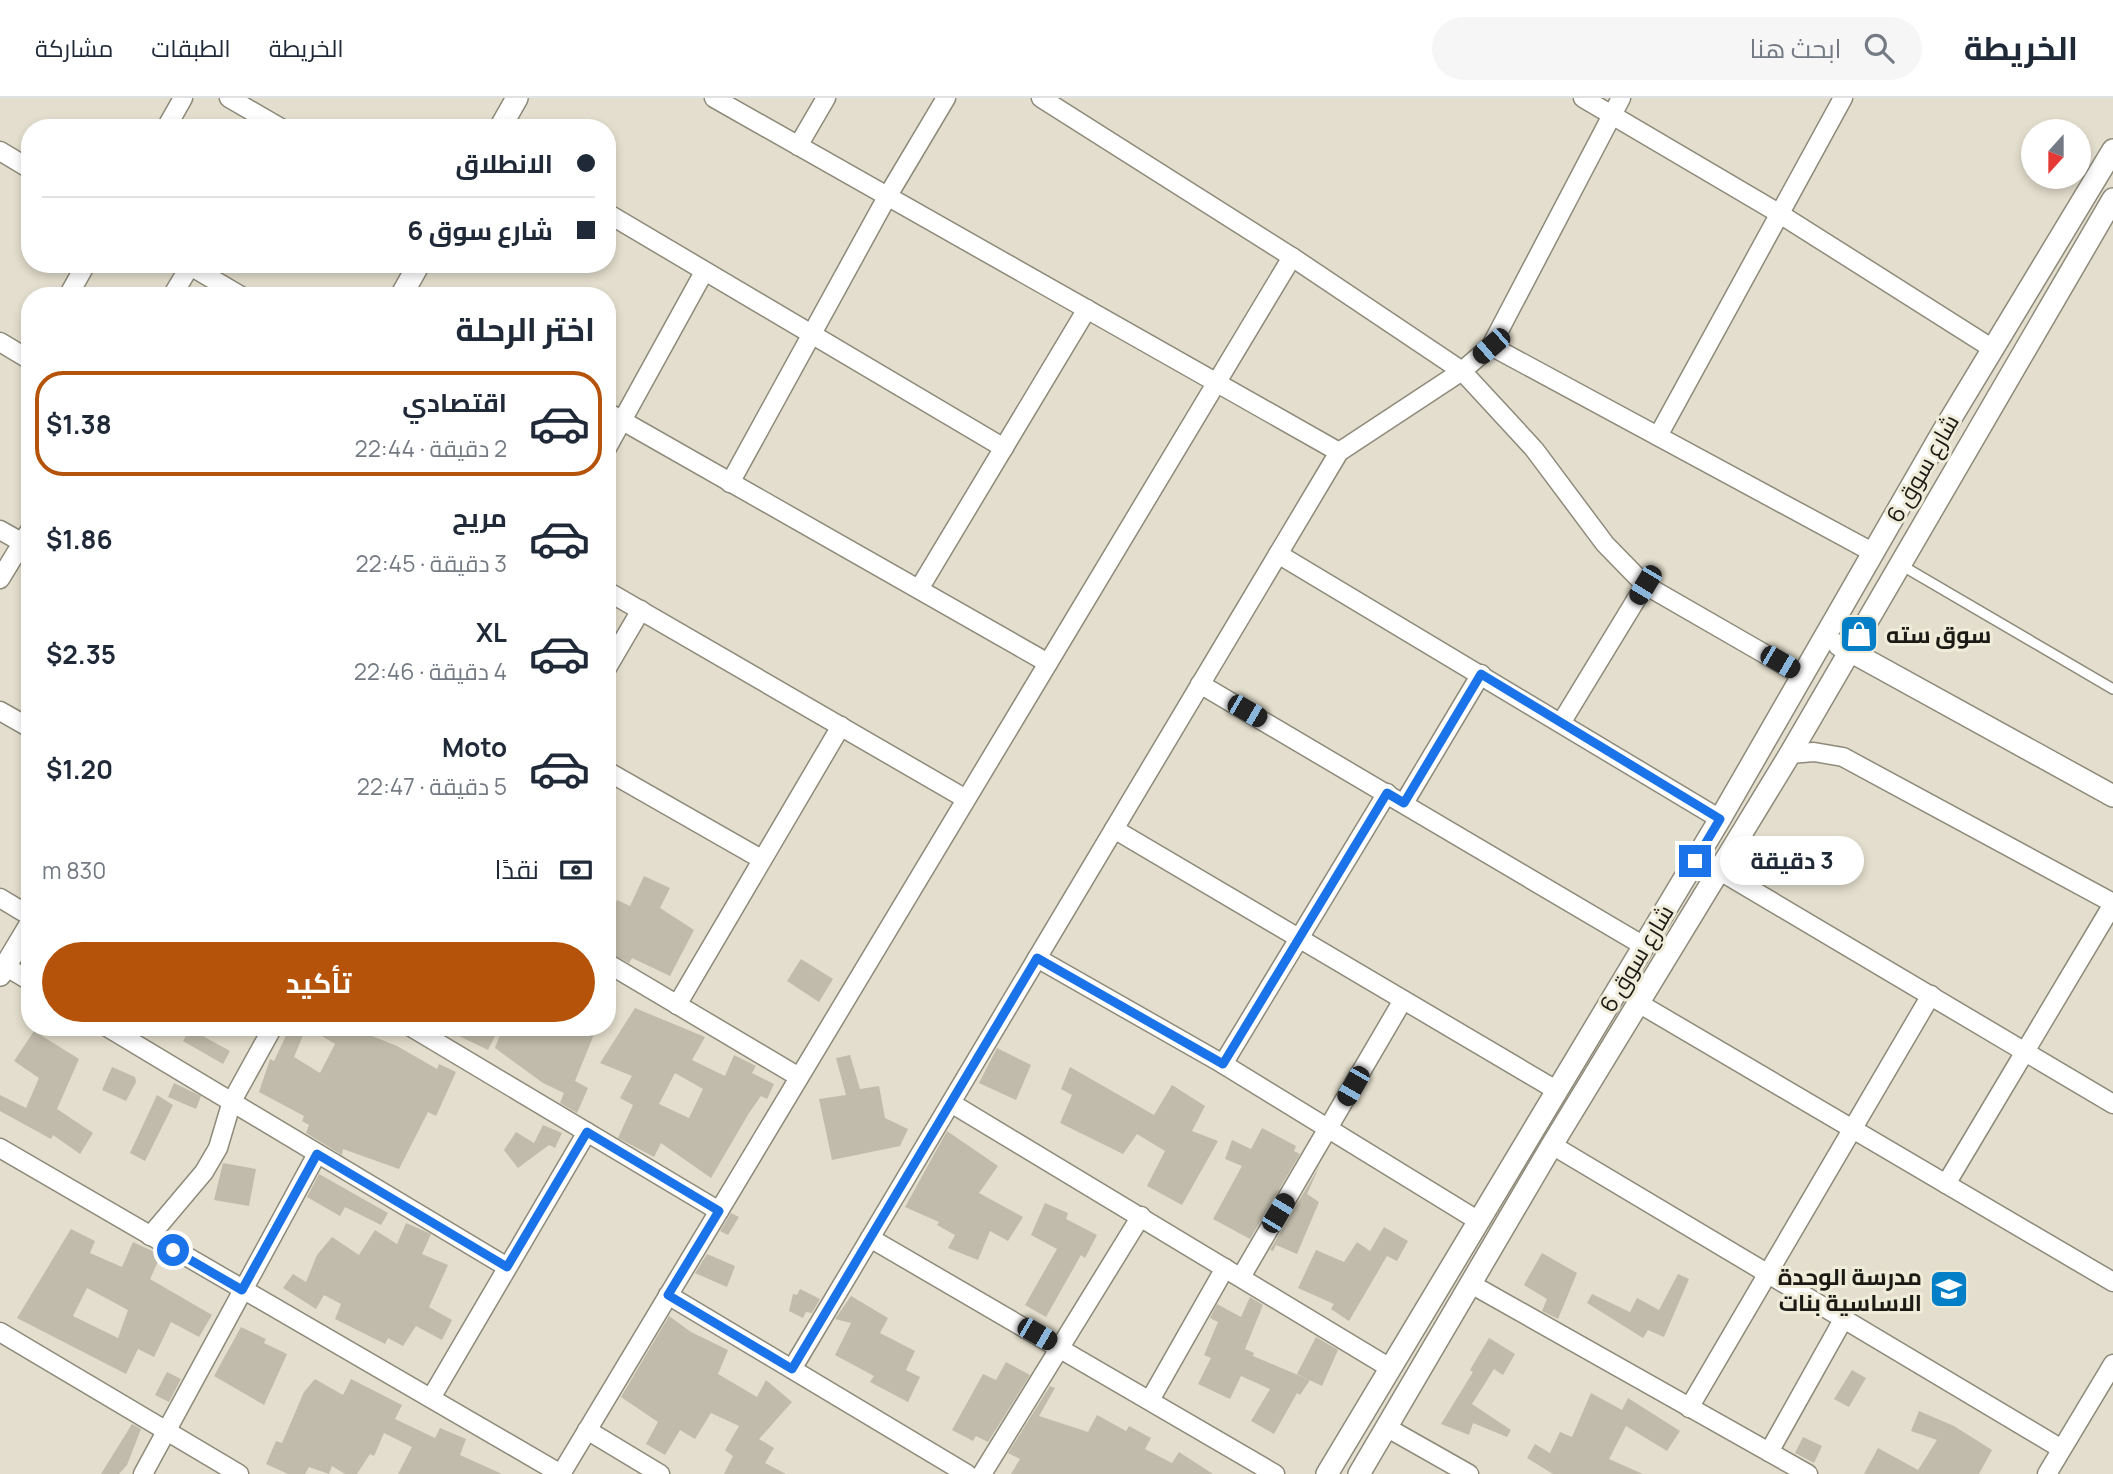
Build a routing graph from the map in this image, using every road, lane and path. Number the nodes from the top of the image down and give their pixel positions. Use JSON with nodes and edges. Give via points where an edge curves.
{"nodes":[{"id":1,"x":183,"y":98,"type":"edge"},
{"id":2,"x":230,"y":98,"type":"edge"},
{"id":3,"x":517,"y":98,"type":"edge"},
{"id":4,"x":714,"y":98,"type":"edge"},
{"id":5,"x":826,"y":98,"type":"edge"},
{"id":6,"x":946,"y":98,"type":"edge"},
{"id":7,"x":1041,"y":98,"type":"edge"},
{"id":8,"x":1583,"y":98,"type":"edge"},
{"id":9,"x":1621,"y":98,"type":"edge"},
{"id":10,"x":1843,"y":98,"type":"edge"},
{"id":11,"x":1612,"y":116,"type":"junction"},
{"id":12,"x":171,"y":119,"type":"edge"},
{"id":13,"x":266,"y":119,"type":"edge"},
{"id":14,"x":505,"y":119,"type":"edge"},
{"id":15,"x":798,"y":146,"type":"junction"},
{"id":16,"x":2113,"y":150,"type":"edge"},
{"id":17,"x":0,"y":151,"type":"edge"},
{"id":18,"x":21,"y":164,"type":"edge"},
{"id":19,"x":887,"y":197,"type":"junction"},
{"id":20,"x":2113,"y":200,"type":"edge"},
{"id":21,"x":1780,"y":214,"type":"junction"},
{"id":22,"x":616,"y":218,"type":"edge"},
{"id":23,"x":1292,"y":257,"type":"junction"},
{"id":24,"x":704,"y":272,"type":"junction"},
{"id":25,"x":202,"y":273,"type":"edge"},
{"id":26,"x":226,"y":287,"type":"edge"},
{"id":27,"x":1087,"y":309,"type":"junction"},
{"id":28,"x":810,"y":336,"type":"junction"},
{"id":29,"x":0,"y":342,"type":"edge"},
{"id":30,"x":1491,"y":346,"type":"junction"},
{"id":31,"x":1993,"y":349,"type":"junction"},
{"id":32,"x":21,"y":355,"type":"edge"},
{"id":33,"x":1462,"y":371,"type":"junction"},
{"id":34,"x":1216,"y":383,"type":"junction"},
{"id":35,"x":616,"y":414,"type":"edge"},
{"id":36,"x":616,"y":417,"type":"edge"},
{"id":37,"x":1658,"y":436,"type":"junction"},
{"id":38,"x":1004,"y":448,"type":"junction"},
{"id":39,"x":1339,"y":452,"type":"junction"},
{"id":40,"x":730,"y":482,"type":"junction"},
{"id":41,"x":0,"y":530,"type":"edge"},
{"id":42,"x":21,"y":538,"type":"edge"},
{"id":43,"x":21,"y":549,"type":"edge"},
{"id":44,"x":1874,"y":552,"type":"junction"},
{"id":45,"x":1278,"y":555,"type":"junction"},
{"id":46,"x":1899,"y":565,"type":"junction"},
{"id":47,"x":0,"y":579,"type":"edge"},
{"id":48,"x":1645,"y":585,"type":"junction"},
{"id":49,"x":919,"y":589,"type":"junction"},
{"id":50,"x":616,"y":596,"type":"edge"},
{"id":51,"x":640,"y":610,"type":"junction"},
{"id":52,"x":1826,"y":637,"type":"junction"},
{"id":53,"x":616,"y":652,"type":"edge"},
{"id":54,"x":1850,"y":652,"type":"junction"},
{"id":55,"x":1048,"y":663,"type":"junction"},
{"id":56,"x":1481,"y":674,"type":"junction"},
{"id":57,"x":1803,"y":676,"type":"junction"},
{"id":58,"x":1200,"y":684,"type":"junction"},
{"id":59,"x":2113,"y":689,"type":"edge"},
{"id":60,"x":0,"y":710,"type":"edge"},
{"id":61,"x":21,"y":723,"type":"edge"},
{"id":62,"x":1561,"y":723,"type":"junction"},
{"id":63,"x":841,"y":726,"type":"junction"},
{"id":64,"x":1790,"y":754,"type":"junction"},
{"id":65,"x":616,"y":776,"type":"edge"},
{"id":66,"x":1387,"y":793,"type":"junction"},
{"id":67,"x":2113,"y":796,"type":"edge"},
{"id":68,"x":966,"y":799,"type":"junction"},
{"id":69,"x":1404,"y":803,"type":"junction"},
{"id":70,"x":1720,"y":819,"type":"junction"},
{"id":71,"x":1114,"y":829,"type":"junction"},
{"id":72,"x":761,"y":859,"type":"junction"},
{"id":73,"x":1720,"y":871,"type":"junction"},
{"id":74,"x":0,"y":898,"type":"edge"},
{"id":75,"x":2113,"y":903,"type":"edge"},
{"id":76,"x":21,"y":910,"type":"edge"},
{"id":77,"x":1299,"y":936,"type":"junction"},
{"id":78,"x":21,"y":939,"type":"edge"},
{"id":79,"x":1644,"y":946,"type":"junction"},
{"id":80,"x":1037,"y":958,"type":"junction"},
{"id":81,"x":616,"y":968,"type":"edge"},
{"id":82,"x":2,"y":970,"type":"edge"},
{"id":83,"x":21,"y":977,"type":"edge"},
{"id":84,"x":1931,"y":995,"type":"junction"},
{"id":85,"x":1403,"y":1000,"type":"junction"},
{"id":86,"x":677,"y":1004,"type":"junction"},
{"id":87,"x":1640,"y":1004,"type":"junction"},
{"id":88,"x":122,"y":1036,"type":"edge"},
{"id":89,"x":268,"y":1036,"type":"edge"},
{"id":90,"x":426,"y":1036,"type":"edge"},
{"id":91,"x":2025,"y":1053,"type":"junction"},
{"id":92,"x":1223,"y":1064,"type":"junction"},
{"id":93,"x":799,"y":1077,"type":"junction"},
{"id":94,"x":1556,"y":1090,"type":"junction"},
{"id":95,"x":232,"y":1101,"type":"junction"},
{"id":96,"x":951,"y":1102,"type":"junction"},
{"id":97,"x":2113,"y":1104,"type":"edge"},
{"id":98,"x":1328,"y":1129,"type":"junction"},
{"id":99,"x":1851,"y":1130,"type":"junction"},
{"id":100,"x":587,"y":1132,"type":"junction"},
{"id":101,"x":1552,"y":1145,"type":"junction"},
{"id":102,"x":0,"y":1148,"type":"edge"},
{"id":103,"x":317,"y":1154,"type":"junction"},
{"id":104,"x":1946,"y":1184,"type":"junction"},
{"id":105,"x":719,"y":1211,"type":"junction"},
{"id":106,"x":1141,"y":1216,"type":"junction"},
{"id":107,"x":1478,"y":1220,"type":"junction"},
{"id":108,"x":150,"y":1236,"type":"junction"},
{"id":109,"x":870,"y":1238,"type":"junction"},
{"id":110,"x":507,"y":1267,"type":"junction"},
{"id":111,"x":1233,"y":1272,"type":"junction"},
{"id":112,"x":1768,"y":1274,"type":"junction"},
{"id":113,"x":2113,"y":1282,"type":"edge"},
{"id":114,"x":1471,"y":1284,"type":"junction"},
{"id":115,"x":242,"y":1290,"type":"junction"},
{"id":116,"x":668,"y":1295,"type":"junction"},
{"id":117,"x":1844,"y":1318,"type":"junction"},
{"id":118,"x":0,"y":1332,"type":"edge"},
{"id":119,"x":1060,"y":1348,"type":"junction"},
{"id":120,"x":2113,"y":1364,"type":"edge"},
{"id":121,"x":1390,"y":1368,"type":"junction"},
{"id":122,"x":792,"y":1369,"type":"junction"},
{"id":123,"x":431,"y":1398,"type":"junction"},
{"id":124,"x":1150,"y":1400,"type":"junction"},
{"id":125,"x":1689,"y":1408,"type":"junction"},
{"id":126,"x":1386,"y":1427,"type":"junction"},
{"id":127,"x":587,"y":1430,"type":"junction"},
{"id":128,"x":167,"y":1432,"type":"junction"},
{"id":129,"x":2060,"y":1448,"type":"junction"},
{"id":130,"x":1769,"y":1452,"type":"junction"},
{"id":131,"x":1782,"y":1468,"type":"edge"},
{"id":132,"x":144,"y":1474,"type":"edge"},
{"id":133,"x":239,"y":1474,"type":"edge"},
{"id":134,"x":561,"y":1474,"type":"edge"},
{"id":135,"x":660,"y":1474,"type":"edge"},
{"id":136,"x":967,"y":1474,"type":"edge"},
{"id":137,"x":982,"y":1474,"type":"edge"},
{"id":138,"x":1275,"y":1474,"type":"edge"},
{"id":139,"x":1327,"y":1474,"type":"edge"},
{"id":140,"x":1359,"y":1474,"type":"edge"},
{"id":141,"x":1469,"y":1474,"type":"edge"},
{"id":142,"x":1808,"y":1474,"type":"edge"},
{"id":143,"x":2047,"y":1474,"type":"edge"}],
"edges":[{"from":1,"to":12,"type":"street"},
{"from":2,"to":13,"type":"street"},
{"from":3,"to":14,"type":"street"},
{"from":4,"to":15,"type":"street"},
{"from":5,"to":15,"type":"street"},
{"from":6,"to":19,"type":"street"},
{"from":7,"to":23,"type":"street"},
{"from":8,"to":11,"type":"street"},
{"from":9,"to":11,"type":"street"},
{"from":10,"to":21,"type":"street"},
{"from":11,"to":21,"type":"street"},
{"from":11,"to":30,"type":"street"},
{"from":15,"to":19,"type":"street"},
{"from":16,"to":31,"type":"street","name":"شارع سوق 6"},
{"from":17,"to":18,"type":"street"},
{"from":19,"to":27,"type":"street"},
{"from":19,"to":28,"type":"street"},
{"from":20,"to":46,"type":"street","name":"شارع سوق 6"},
{"from":21,"to":31,"type":"street"},
{"from":21,"to":37,"type":"street"},
{"from":22,"to":24,"type":"street"},
{"from":23,"to":33,"type":"street"},
{"from":23,"to":34,"type":"street"},
{"from":24,"to":28,"type":"street"},
{"from":24,"to":35,"type":"street"},
{"from":25,"to":26,"type":"street"},
{"from":27,"to":34,"type":"street"},
{"from":27,"to":38,"type":"street"},
{"from":28,"to":38,"type":"street"},
{"from":28,"to":40,"type":"street"},
{"from":29,"to":32,"type":"street"},
{"from":30,"to":33,"type":"street"},
{"from":30,"to":37,"type":"street"},
{"from":31,"to":44,"type":"street","name":"شارع سوق 6"},
{"from":33,"to":39,"type":"street"},
{"from":33,"to":48,"type":"street","via":[[1534,449],[1605,544]]},
{"from":34,"to":39,"type":"street"},
{"from":34,"to":55,"type":"street"},
{"from":36,"to":40,"type":"street"},
{"from":37,"to":44,"type":"street"},
{"from":38,"to":49,"type":"street"},
{"from":39,"to":45,"type":"street"},
{"from":40,"to":49,"type":"street"},
{"from":41,"to":42,"type":"street"},
{"from":43,"to":47,"type":"street"},
{"from":44,"to":52,"type":"street","name":"شارع سوق 6"},
{"from":45,"to":56,"type":"street"},
{"from":45,"to":58,"type":"street"},
{"from":46,"to":54,"type":"street","name":"شارع سوق 6"},
{"from":46,"to":59,"type":"lane"},
{"from":48,"to":57,"type":"street"},
{"from":48,"to":62,"type":"street"},
{"from":49,"to":55,"type":"street"},
{"from":50,"to":51,"type":"street"},
{"from":51,"to":53,"type":"street"},
{"from":51,"to":63,"type":"street"},
{"from":52,"to":54,"type":"street"},
{"from":52,"to":57,"type":"street","name":"شارع سوق 6"},
{"from":54,"to":64,"type":"street","name":"شارع سوق 6"},
{"from":54,"to":67,"type":"street"},
{"from":55,"to":68,"type":"street"},
{"from":56,"to":62,"type":"street"},
{"from":56,"to":69,"type":"street"},
{"from":57,"to":70,"type":"street","name":"شارع سوق 6"},
{"from":58,"to":66,"type":"street"},
{"from":58,"to":71,"type":"street"},
{"from":60,"to":61,"type":"street"},
{"from":62,"to":70,"type":"street"},
{"from":63,"to":68,"type":"street"},
{"from":63,"to":72,"type":"street"},
{"from":64,"to":73,"type":"street","name":"شارع سوق 6"},
{"from":64,"to":75,"type":"street","via":[[1843,757]]},
{"from":65,"to":72,"type":"street"},
{"from":66,"to":69,"type":"street"},
{"from":66,"to":77,"type":"street"},
{"from":68,"to":93,"type":"street"},
{"from":69,"to":79,"type":"street"},
{"from":70,"to":79,"type":"street","name":"شارع سوق 6"},
{"from":71,"to":77,"type":"street"},
{"from":71,"to":80,"type":"street"},
{"from":72,"to":86,"type":"street"},
{"from":73,"to":84,"type":"street"},
{"from":73,"to":87,"type":"street","name":"شارع سوق 6"},
{"from":74,"to":76,"type":"street"},
{"from":75,"to":91,"type":"street"},
{"from":77,"to":85,"type":"street"},
{"from":77,"to":92,"type":"street"},
{"from":78,"to":82,"type":"street"},
{"from":79,"to":94,"type":"street","name":"شارع سوق 6"},
{"from":80,"to":92,"type":"street"},
{"from":80,"to":96,"type":"street"},
{"from":81,"to":86,"type":"street"},
{"from":82,"to":83,"type":"street"},
{"from":84,"to":91,"type":"street"},
{"from":84,"to":99,"type":"street"},
{"from":85,"to":94,"type":"street"},
{"from":85,"to":98,"type":"street"},
{"from":86,"to":93,"type":"street"},
{"from":87,"to":99,"type":"street"},
{"from":87,"to":101,"type":"street","name":"شارع سوق 6"},
{"from":88,"to":95,"type":"street"},
{"from":89,"to":95,"type":"street"},
{"from":90,"to":100,"type":"street"},
{"from":91,"to":97,"type":"street"},
{"from":91,"to":104,"type":"street"},
{"from":92,"to":98,"type":"street"},
{"from":93,"to":105,"type":"street"},
{"from":94,"to":107,"type":"street","name":"شارع سوق 6"},
{"from":95,"to":103,"type":"street"},
{"from":95,"to":108,"type":"street","via":[[228,1123],[204,1172]]},
{"from":96,"to":106,"type":"street"},
{"from":96,"to":109,"type":"street"},
{"from":98,"to":107,"type":"street"},
{"from":98,"to":111,"type":"street"},
{"from":99,"to":104,"type":"street"},
{"from":99,"to":112,"type":"street"},
{"from":100,"to":105,"type":"street"},
{"from":100,"to":110,"type":"street"},
{"from":101,"to":112,"type":"street"},
{"from":101,"to":114,"type":"street","name":"شارع سوق 6"},
{"from":102,"to":108,"type":"street"},
{"from":103,"to":110,"type":"street"},
{"from":103,"to":115,"type":"street"},
{"from":104,"to":113,"type":"street"},
{"from":105,"to":116,"type":"street"},
{"from":106,"to":111,"type":"street"},
{"from":106,"to":119,"type":"street"},
{"from":107,"to":121,"type":"street","name":"شارع سوق 6"},
{"from":108,"to":115,"type":"street"},
{"from":109,"to":119,"type":"street"},
{"from":109,"to":122,"type":"street"},
{"from":110,"to":123,"type":"street"},
{"from":111,"to":121,"type":"street"},
{"from":111,"to":124,"type":"street"},
{"from":112,"to":117,"type":"street"},
{"from":112,"to":125,"type":"street"},
{"from":114,"to":125,"type":"street"},
{"from":114,"to":126,"type":"street","name":"شارع سوق 6"},
{"from":115,"to":123,"type":"street"},
{"from":115,"to":128,"type":"street"},
{"from":116,"to":122,"type":"street"},
{"from":116,"to":127,"type":"street"},
{"from":117,"to":129,"type":"street"},
{"from":117,"to":130,"type":"street"},
{"from":118,"to":128,"type":"street"},
{"from":119,"to":124,"type":"street"},
{"from":119,"to":137,"type":"street"},
{"from":120,"to":129,"type":"street"},
{"from":121,"to":139,"type":"street","name":"شارع سوق 6"},
{"from":122,"to":136,"type":"street"},
{"from":123,"to":134,"type":"street"},
{"from":124,"to":138,"type":"street"},
{"from":125,"to":130,"type":"street"},
{"from":126,"to":140,"type":"street","name":"شارع سوق 6"},
{"from":126,"to":141,"type":"street"},
{"from":127,"to":134,"type":"street"},
{"from":127,"to":135,"type":"street"},
{"from":128,"to":132,"type":"street"},
{"from":128,"to":133,"type":"street"},
{"from":129,"to":143,"type":"street"},
{"from":130,"to":131,"type":"street"},
{"from":131,"to":142,"type":"street"}]}
